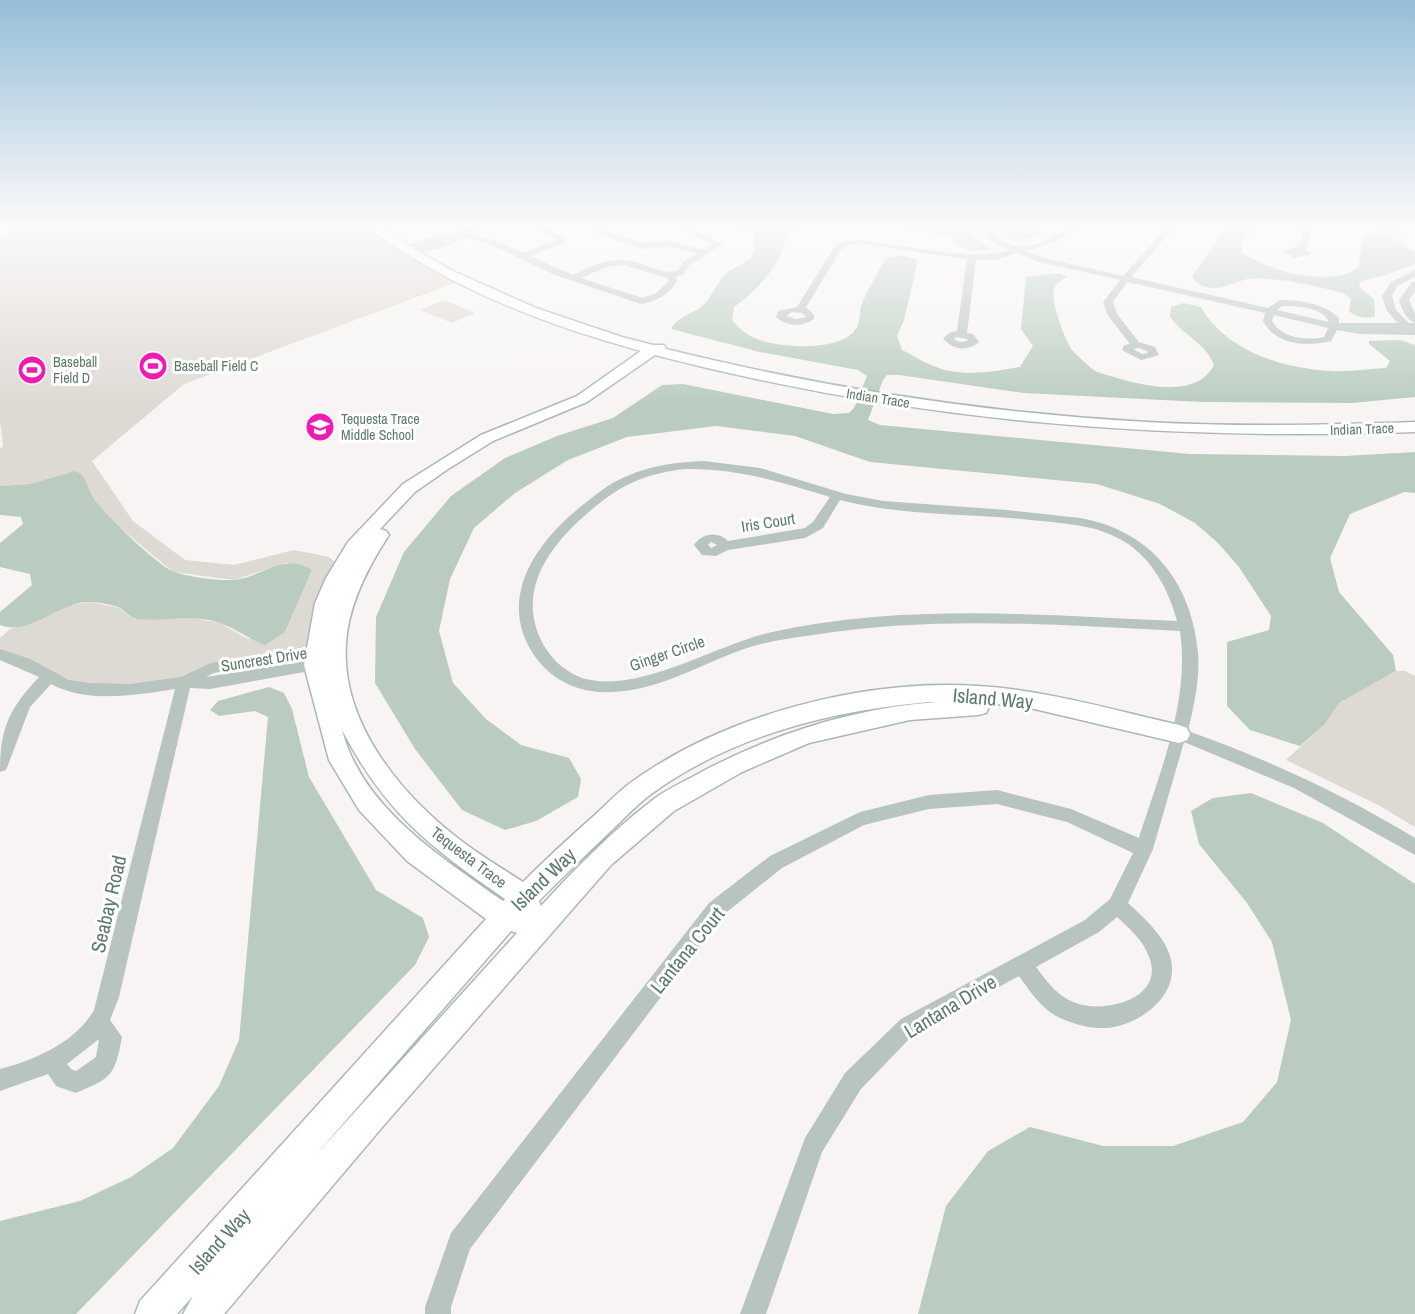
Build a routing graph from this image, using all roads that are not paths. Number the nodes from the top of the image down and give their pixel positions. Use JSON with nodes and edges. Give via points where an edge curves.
{"nodes":[{"id":1,"x":475,"y":286,"type":"edge"},
{"id":2,"x":500,"y":286,"type":"edge"},
{"id":3,"x":598,"y":286,"type":"edge"},
{"id":4,"x":669,"y":286,"type":"edge"},
{"id":5,"x":814,"y":286,"type":"edge"},
{"id":6,"x":968,"y":286,"type":"edge"},
{"id":7,"x":1120,"y":286,"type":"edge"},
{"id":8,"x":1157,"y":286,"type":"edge"},
{"id":9,"x":1391,"y":287,"type":"joint"},
{"id":10,"x":1412,"y":287,"type":"edge"},
{"id":11,"x":800,"y":309,"type":"dead end"},
{"id":12,"x":1270,"y":312,"type":"junction"},
{"id":13,"x":1415,"y":320,"type":"edge"},
{"id":14,"x":1334,"y":326,"type":"junction"},
{"id":15,"x":1413,"y":330,"type":"edge"},
{"id":16,"x":962,"y":334,"type":"dead end"},
{"id":17,"x":1136,"y":345,"type":"dead end"},
{"id":18,"x":652,"y":350,"type":"junction"},
{"id":19,"x":668,"y":350,"type":"junction"},
{"id":20,"x":882,"y":394,"type":"junction"},
{"id":21,"x":1415,"y":416,"type":"edge"},
{"id":22,"x":1415,"y":427,"type":"edge"},
{"id":23,"x":836,"y":497,"type":"junction"},
{"id":24,"x":724,"y":546,"type":"dead end"},
{"id":25,"x":1186,"y":626,"type":"junction"},
{"id":26,"x":0,"y":654,"type":"edge"},
{"id":27,"x":322,"y":656,"type":"junction"},
{"id":28,"x":49,"y":677,"type":"junction"},
{"id":29,"x":184,"y":682,"type":"junction"},
{"id":30,"x":1179,"y":734,"type":"junction"},
{"id":31,"x":726,"y":755,"type":"junction"},
{"id":32,"x":0,"y":765,"type":"edge"},
{"id":33,"x":1415,"y":848,"type":"edge"},
{"id":34,"x":1144,"y":849,"type":"junction"},
{"id":35,"x":1117,"y":905,"type":"junction"},
{"id":36,"x":513,"y":907,"type":"junction"},
{"id":37,"x":540,"y":926,"type":"junction"},
{"id":38,"x":1022,"y":964,"type":"junction"},
{"id":39,"x":98,"y":1022,"type":"junction"},
{"id":40,"x":53,"y":1062,"type":"junction"},
{"id":41,"x":0,"y":1080,"type":"edge"},
{"id":42,"x":153,"y":1314,"type":"edge"},
{"id":43,"x":201,"y":1314,"type":"edge"},
{"id":44,"x":438,"y":1314,"type":"edge"},
{"id":45,"x":753,"y":1314,"type":"edge"}],
"edges":[{"from":1,"to":18,"type":"street","name":"Indian Trace","via":[[559,321]]},
{"from":2,"to":19,"type":"street","name":"Indian Trace","via":[[556,311]]},
{"from":3,"to":4,"type":"street","via":[[641,301],[660,296]]},
{"from":5,"to":11,"type":"street"},
{"from":6,"to":16,"type":"street"},
{"from":7,"to":17,"type":"street","via":[[1108,302],[1112,314]]},
{"from":8,"to":12,"type":"street"},
{"from":9,"to":10,"type":"street"},
{"from":9,"to":15,"type":"street","via":[[1387,296],[1389,306]]},
{"from":10,"to":13,"type":"street","via":[[1404,300]]},
{"from":12,"to":14,"type":"street"},
{"from":12,"to":14,"type":"street","via":[[1280,303],[1303,304],[1328,313],[1334,318]]},
{"from":12,"to":14,"type":"street","via":[[1269,324],[1274,331],[1296,341],[1328,339]]},
{"from":14,"to":15,"type":"street"},
{"from":18,"to":19,"type":"street","name":"Indian Trace"},
{"from":18,"to":27,"type":"street","name":"Tequesta Trace","via":[[582,399],[494,434],[409,488],[355,546],[336,578],[325,603]]},
{"from":19,"to":20,"type":"street","name":"Indian Trace"},
{"from":19,"to":27,"type":"street","name":"Tequesta Trace","via":[[620,390],[478,454],[424,492],[374,542],[350,587]]},
{"from":20,"to":21,"type":"street","name":"Indian Trace","via":[[1168,419],[1242,422]]},
{"from":20,"to":22,"type":"street","name":"Indian Trace","via":[[1059,421],[1163,428]]},
{"from":23,"to":24,"type":"street","name":"Iris Court","via":[[818,525],[801,536]]},
{"from":23,"to":25,"type":"street","name":"Ginger Circle","via":[[883,505],[1002,512],[1084,522],[1115,531],[1134,542],[1159,566],[1176,596]]},
{"from":23,"to":25,"type":"street","name":"Ginger Circle","via":[[781,477],[722,465],[686,465],[633,478],[593,502],[561,529],[539,556],[528,579],[526,601],[534,644],[548,665],[562,676],[588,685],[619,687],[642,683],[747,643],[862,622],[935,617],[1026,618]]},
{"from":25,"to":30,"type":"street","name":"Ginger Circle","via":[[1191,648],[1190,675]]},
{"from":26,"to":28,"type":"street","name":"Suncrest Drive"},
{"from":27,"to":29,"type":"street","name":"Suncrest Drive","via":[[210,684]]},
{"from":27,"to":36,"type":"street","name":"Tequesta Trace","via":[[337,754],[369,803],[416,853]]},
{"from":28,"to":29,"type":"street","name":"Suncrest Drive","via":[[90,689],[130,690]]},
{"from":28,"to":32,"type":"street","via":[[23,704]]},
{"from":29,"to":39,"type":"street","name":"Seabay Road","via":[[109,997]]},
{"from":30,"to":31,"type":"street","name":"Island Way","via":[[1072,709],[962,707],[910,712]]},
{"from":30,"to":33,"type":"street","name":"Island Way","via":[[1244,756],[1319,790]]},
{"from":30,"to":34,"type":"street","name":"Lantana Drive"},
{"from":31,"to":36,"type":"street","name":"Island Way","via":[[643,787]]},
{"from":31,"to":37,"type":"street","name":"Island Way","via":[[602,857]]},
{"from":34,"to":35,"type":"street","name":"Lantana Drive"},
{"from":34,"to":44,"type":"street","name":"Lantana Court","via":[[1071,816],[997,797],[929,802],[860,819],[776,862],[716,909],[460,1242]]},
{"from":35,"to":38,"type":"street","name":"Lantana Drive","via":[[1092,926]]},
{"from":35,"to":38,"type":"street","via":[[1148,934],[1162,960],[1160,985],[1140,1007],[1107,1018],[1075,1013],[1051,1000]]},
{"from":36,"to":37,"type":"street","name":"Tequesta Trace"},
{"from":36,"to":42,"type":"street","name":"Island Way"},
{"from":37,"to":43,"type":"street","name":"Island Way"},
{"from":38,"to":45,"type":"street","name":"Lantana Drive","via":[[908,1026],[853,1081],[813,1146]]},
{"from":39,"to":40,"type":"street","name":"Seabay Road"},
{"from":39,"to":40,"type":"street","via":[[111,1037],[106,1063],[76,1082],[64,1078]]},
{"from":40,"to":41,"type":"street","name":"Seabay Road"}]}
